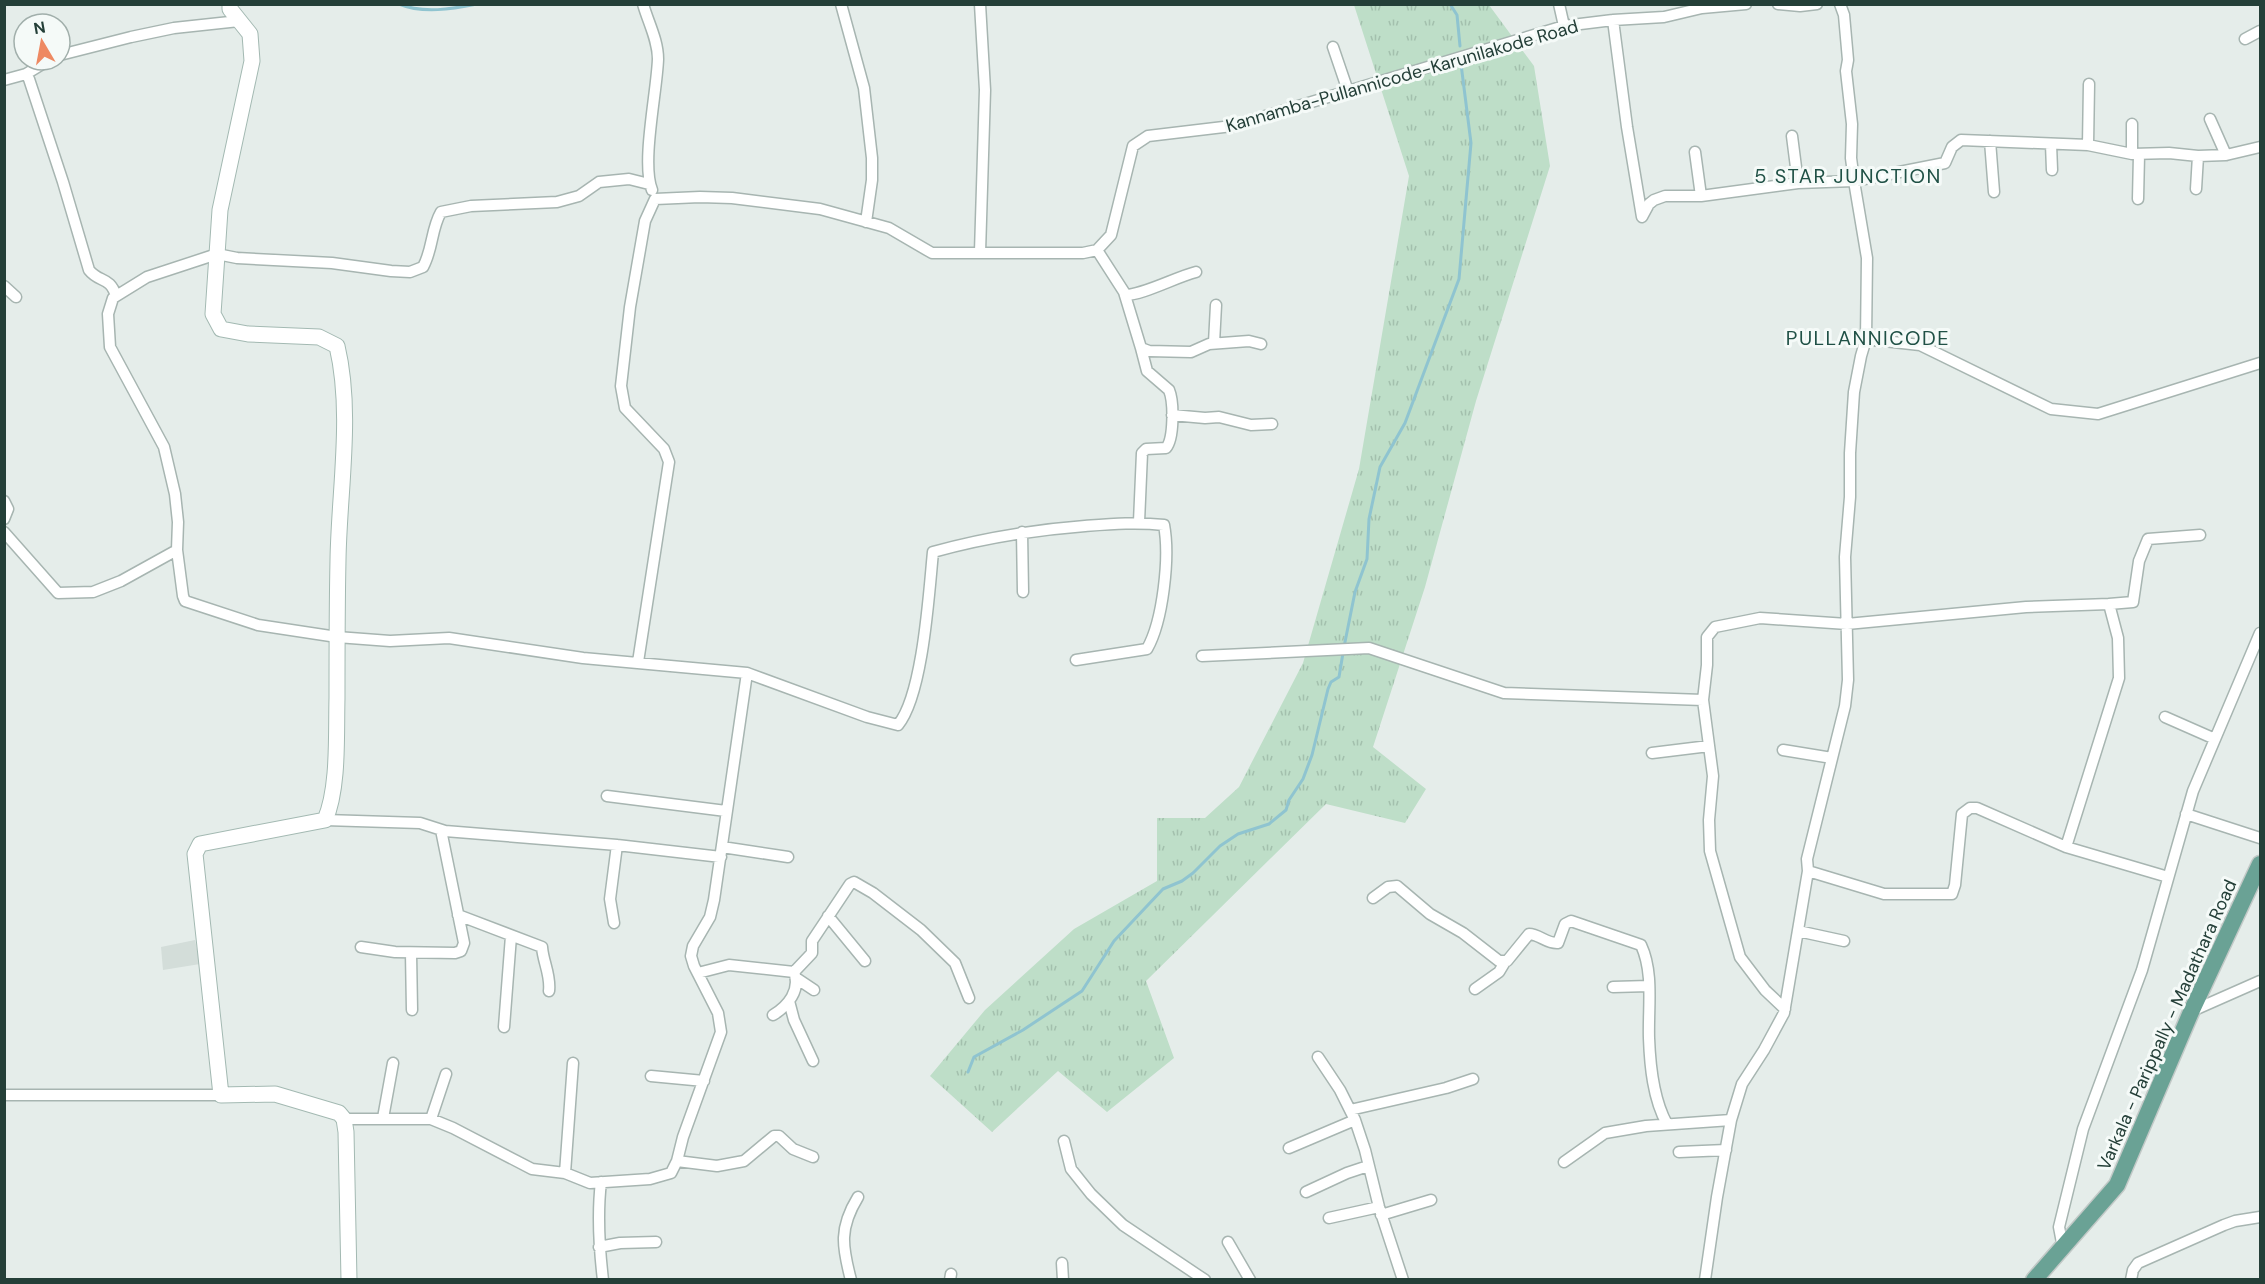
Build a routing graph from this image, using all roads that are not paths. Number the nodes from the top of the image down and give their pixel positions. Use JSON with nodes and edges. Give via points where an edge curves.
{"nodes":[{"id":1,"x":230,"y":4,"type":"edge"},
{"id":2,"x":644,"y":4,"type":"edge"},
{"id":3,"x":841,"y":4,"type":"edge"},
{"id":4,"x":980,"y":4,"type":"edge"},
{"id":5,"x":1559,"y":4,"type":"edge"},
{"id":6,"x":1746,"y":4,"type":"edge"},
{"id":7,"x":1778,"y":4,"type":"edge"},
{"id":8,"x":1817,"y":4,"type":"edge"},
{"id":9,"x":1840,"y":4,"type":"edge"},
{"id":10,"x":1741,"y":5,"type":"edge"},
{"id":11,"x":1613,"y":20,"type":"junction"},
{"id":12,"x":239,"y":21,"type":"junction"},
{"id":13,"x":1564,"y":26,"type":"junction"},
{"id":14,"x":2260,"y":32,"type":"edge"},
{"id":15,"x":2244,"y":39,"type":"dead end"},
{"id":16,"x":1333,"y":47,"type":"dead end"},
{"id":17,"x":72,"y":53,"type":"edge"},
{"id":18,"x":29,"y":72,"type":"edge"},
{"id":19,"x":26,"y":74,"type":"junction"},
{"id":20,"x":4,"y":80,"type":"edge"},
{"id":21,"x":2089,"y":84,"type":"dead end"},
{"id":22,"x":1348,"y":91,"type":"junction"},
{"id":23,"x":2210,"y":119,"type":"dead end"},
{"id":24,"x":2132,"y":124,"type":"dead end"},
{"id":25,"x":1792,"y":136,"type":"dead end"},
{"id":26,"x":1990,"y":141,"type":"junction"},
{"id":27,"x":2050,"y":144,"type":"junction"},
{"id":28,"x":2088,"y":145,"type":"junction"},
{"id":29,"x":2260,"y":147,"type":"edge"},
{"id":30,"x":1695,"y":152,"type":"dead end"},
{"id":31,"x":2136,"y":154,"type":"junction"},
{"id":32,"x":2226,"y":155,"type":"junction"},
{"id":33,"x":2198,"y":156,"type":"junction"},
{"id":34,"x":2052,"y":170,"type":"dead end"},
{"id":35,"x":1854,"y":181,"type":"junction"},
{"id":36,"x":1798,"y":183,"type":"junction"},
{"id":37,"x":649,"y":184,"type":"junction"},
{"id":38,"x":2196,"y":189,"type":"dead end"},
{"id":39,"x":1994,"y":192,"type":"dead end"},
{"id":40,"x":1701,"y":196,"type":"junction"},
{"id":41,"x":655,"y":199,"type":"junction"},
{"id":42,"x":2138,"y":199,"type":"dead end"},
{"id":43,"x":866,"y":222,"type":"junction"},
{"id":44,"x":1097,"y":250,"type":"junction"},
{"id":45,"x":980,"y":252,"type":"junction"},
{"id":46,"x":217,"y":254,"type":"junction"},
{"id":47,"x":1196,"y":272,"type":"dead end"},
{"id":48,"x":4,"y":286,"type":"edge"},
{"id":49,"x":1125,"y":295,"type":"junction"},
{"id":50,"x":116,"y":296,"type":"junction"},
{"id":51,"x":16,"y":297,"type":"dead end"},
{"id":52,"x":1216,"y":305,"type":"dead end"},
{"id":53,"x":1866,"y":339,"type":"junction"},
{"id":54,"x":1214,"y":343,"type":"junction"},
{"id":55,"x":1261,"y":344,"type":"dead end"},
{"id":56,"x":1142,"y":348,"type":"junction"},
{"id":57,"x":2260,"y":363,"type":"edge"},
{"id":58,"x":1172,"y":415,"type":"junction"},
{"id":59,"x":1272,"y":424,"type":"dead end"},
{"id":60,"x":4,"y":501,"type":"edge"},
{"id":61,"x":4,"y":519,"type":"edge"},
{"id":62,"x":1139,"y":522,"type":"junction"},
{"id":63,"x":4,"y":532,"type":"edge"},
{"id":64,"x":1022,"y":532,"type":"junction"},
{"id":65,"x":2200,"y":535,"type":"dead end"},
{"id":66,"x":177,"y":550,"type":"junction"},
{"id":67,"x":1023,"y":592,"type":"dead end"},
{"id":68,"x":2109,"y":604,"type":"junction"},
{"id":69,"x":1847,"y":624,"type":"junction"},
{"id":70,"x":2260,"y":633,"type":"edge"},
{"id":71,"x":337,"y":637,"type":"junction"},
{"id":72,"x":1202,"y":656,"type":"dead end"},
{"id":73,"x":1076,"y":660,"type":"dead end"},
{"id":74,"x":638,"y":662,"type":"junction"},
{"id":75,"x":747,"y":673,"type":"junction"},
{"id":76,"x":1703,"y":699,"type":"junction"},
{"id":77,"x":2165,"y":717,"type":"dead end"},
{"id":78,"x":2215,"y":739,"type":"junction"},
{"id":79,"x":1709,"y":746,"type":"junction"},
{"id":80,"x":1783,"y":750,"type":"dead end"},
{"id":81,"x":1652,"y":753,"type":"dead end"},
{"id":82,"x":1832,"y":759,"type":"junction"},
{"id":83,"x":608,"y":796,"type":"dead end"},
{"id":84,"x":726,"y":810,"type":"junction"},
{"id":85,"x":2186,"y":814,"type":"junction"},
{"id":86,"x":325,"y":820,"type":"junction"},
{"id":87,"x":441,"y":830,"type":"junction"},
{"id":88,"x":2260,"y":838,"type":"edge"},
{"id":89,"x":617,"y":845,"type":"junction"},
{"id":90,"x":2066,"y":847,"type":"junction"},
{"id":91,"x":722,"y":852,"type":"junction"},
{"id":92,"x":788,"y":857,"type":"dead end"},
{"id":93,"x":2260,"y":864,"type":"edge"},
{"id":94,"x":1808,"y":871,"type":"junction"},
{"id":95,"x":2168,"y":877,"type":"junction"},
{"id":96,"x":1373,"y":898,"type":"dead end"},
{"id":97,"x":458,"y":915,"type":"junction"},
{"id":98,"x":828,"y":916,"type":"junction"},
{"id":99,"x":614,"y":923,"type":"dead end"},
{"id":100,"x":1798,"y":931,"type":"junction"},
{"id":101,"x":511,"y":936,"type":"junction"},
{"id":102,"x":1844,"y":940,"type":"dead end"},
{"id":103,"x":361,"y":947,"type":"dead end"},
{"id":104,"x":411,"y":952,"type":"junction"},
{"id":105,"x":865,"y":962,"type":"dead end"},
{"id":106,"x":1505,"y":962,"type":"junction"},
{"id":107,"x":698,"y":973,"type":"junction"},
{"id":108,"x":795,"y":975,"type":"junction"},
{"id":109,"x":2260,"y":981,"type":"edge"},
{"id":110,"x":1649,"y":986,"type":"junction"},
{"id":111,"x":1613,"y":987,"type":"dead end"},
{"id":112,"x":1475,"y":989,"type":"dead end"},
{"id":113,"x":814,"y":990,"type":"dead end"},
{"id":114,"x":549,"y":991,"type":"dead end"},
{"id":115,"x":969,"y":998,"type":"dead end"},
{"id":116,"x":789,"y":1001,"type":"junction"},
{"id":117,"x":1785,"y":1009,"type":"junction"},
{"id":118,"x":412,"y":1010,"type":"dead end"},
{"id":119,"x":2191,"y":1011,"type":"junction"},
{"id":120,"x":772,"y":1015,"type":"dead end"},
{"id":121,"x":504,"y":1027,"type":"dead end"},
{"id":122,"x":1317,"y":1057,"type":"dead end"},
{"id":123,"x":813,"y":1061,"type":"dead end"},
{"id":124,"x":393,"y":1063,"type":"dead end"},
{"id":125,"x":573,"y":1063,"type":"dead end"},
{"id":126,"x":446,"y":1074,"type":"dead end"},
{"id":127,"x":651,"y":1076,"type":"dead end"},
{"id":128,"x":1473,"y":1079,"type":"dead end"},
{"id":129,"x":704,"y":1081,"type":"junction"},
{"id":130,"x":4,"y":1095,"type":"edge"},
{"id":131,"x":221,"y":1095,"type":"junction"},
{"id":132,"x":1352,"y":1115,"type":"junction"},
{"id":133,"x":383,"y":1118,"type":"junction"},
{"id":134,"x":344,"y":1119,"type":"junction"},
{"id":135,"x":431,"y":1119,"type":"junction"},
{"id":136,"x":1731,"y":1120,"type":"junction"},
{"id":137,"x":1667,"y":1124,"type":"junction"},
{"id":138,"x":1064,"y":1141,"type":"dead end"},
{"id":139,"x":1289,"y":1148,"type":"dead end"},
{"id":140,"x":1726,"y":1149,"type":"junction"},
{"id":141,"x":1679,"y":1152,"type":"dead end"},
{"id":142,"x":813,"y":1157,"type":"dead end"},
{"id":143,"x":676,"y":1161,"type":"junction"},
{"id":144,"x":1564,"y":1162,"type":"dead end"},
{"id":145,"x":1368,"y":1166,"type":"junction"},
{"id":146,"x":565,"y":1173,"type":"junction"},
{"id":147,"x":601,"y":1182,"type":"junction"},
{"id":148,"x":1306,"y":1192,"type":"dead end"},
{"id":149,"x":858,"y":1197,"type":"dead end"},
{"id":150,"x":1431,"y":1200,"type":"dead end"},
{"id":151,"x":1380,"y":1211,"type":"junction"},
{"id":152,"x":2260,"y":1217,"type":"edge"},
{"id":153,"x":1329,"y":1218,"type":"dead end"},
{"id":154,"x":656,"y":1242,"type":"dead end"},
{"id":155,"x":1228,"y":1242,"type":"dead end"},
{"id":156,"x":599,"y":1247,"type":"junction"},
{"id":157,"x":2063,"y":1248,"type":"junction"},
{"id":158,"x":1062,"y":1263,"type":"dead end"},
{"id":159,"x":349,"y":1280,"type":"edge"},
{"id":160,"x":603,"y":1280,"type":"edge"},
{"id":161,"x":851,"y":1280,"type":"edge"},
{"id":162,"x":1063,"y":1280,"type":"edge"},
{"id":163,"x":1205,"y":1280,"type":"edge"},
{"id":164,"x":1250,"y":1280,"type":"edge"},
{"id":165,"x":1403,"y":1280,"type":"edge"},
{"id":166,"x":1705,"y":1280,"type":"edge"},
{"id":167,"x":2034,"y":1280,"type":"edge"},
{"id":168,"x":2131,"y":1280,"type":"edge"}],
"edges":[{"from":1,"to":12,"type":"main road"},
{"from":2,"to":37,"type":"street","via":[[658,56]]},
{"from":3,"to":43,"type":"street","via":[[864,88],[872,158]]},
{"from":4,"to":45,"type":"street","via":[[985,90]]},
{"from":5,"to":13,"type":"street"},
{"from":6,"to":10,"type":"street","name":"Kannamba-Pullannicode-Karunilakode Road"},
{"from":7,"to":8,"type":"street"},
{"from":9,"to":35,"type":"street","via":[[1848,60]]},
{"from":10,"to":11,"type":"street","name":"Kannamba-Pullannicode-Karunilakode Road"},
{"from":11,"to":13,"type":"street","name":"Kannamba-Pullannicode-Karunilakode Road"},
{"from":11,"to":40,"type":"street","via":[[1642,218],[1654,200],[1665,196]]},
{"from":12,"to":17,"type":"street","via":[[163,30]]},
{"from":12,"to":46,"type":"main road","via":[[250,34],[252,61],[220,210]]},
{"from":13,"to":22,"type":"street","name":"Kannamba-Pullannicode-Karunilakode Road"},
{"from":14,"to":15,"type":"street"},
{"from":16,"to":22,"type":"street"},
{"from":18,"to":19,"type":"street"},
{"from":19,"to":20,"type":"street"},
{"from":19,"to":50,"type":"street","via":[[89,270],[114,286]]},
{"from":21,"to":28,"type":"street"},
{"from":22,"to":44,"type":"street","name":"Kannamba-Pullannicode-Karunilakode Road","via":[[1232,126],[1148,136],[1133,146],[1111,235]]},
{"from":23,"to":32,"type":"street"},
{"from":24,"to":31,"type":"street"},
{"from":25,"to":36,"type":"street"},
{"from":26,"to":27,"type":"street"},
{"from":26,"to":35,"type":"street","via":[[1961,140],[1952,147],[1945,163]]},
{"from":26,"to":39,"type":"street"},
{"from":27,"to":28,"type":"street"},
{"from":27,"to":34,"type":"street"},
{"from":28,"to":31,"type":"street"},
{"from":29,"to":32,"type":"street"},
{"from":30,"to":40,"type":"street"},
{"from":31,"to":33,"type":"street"},
{"from":31,"to":42,"type":"street"},
{"from":32,"to":33,"type":"street"},
{"from":33,"to":38,"type":"street"},
{"from":35,"to":36,"type":"street"},
{"from":35,"to":53,"type":"street","via":[[1867,258]]},
{"from":36,"to":40,"type":"street"},
{"from":37,"to":41,"type":"street"},
{"from":37,"to":46,"type":"street","via":[[628,179],[599,182],[579,196],[557,202],[471,206],[441,212],[423,267],[410,272]]},
{"from":41,"to":43,"type":"street","via":[[732,198],[820,209]]},
{"from":41,"to":74,"type":"street","via":[[645,221],[621,386],[625,408],[664,449],[669,462]]},
{"from":43,"to":45,"type":"street","via":[[889,228],[932,253]]},
{"from":44,"to":45,"type":"street"},
{"from":44,"to":49,"type":"street"},
{"from":46,"to":50,"type":"street","via":[[147,277]]},
{"from":46,"to":71,"type":"main road","via":[[213,314],[221,329],[319,337],[337,346],[343,370],[344,452]]},
{"from":47,"to":49,"type":"street"},
{"from":48,"to":51,"type":"street"},
{"from":49,"to":56,"type":"street"},
{"from":50,"to":66,"type":"street","via":[[108,314],[110,347],[164,447],[175,494]]},
{"from":52,"to":54,"type":"street"},
{"from":53,"to":57,"type":"street","via":[[1920,345],[2051,409],[2098,414]]},
{"from":53,"to":69,"type":"street","via":[[1854,392],[1845,557]]},
{"from":54,"to":55,"type":"street"},
{"from":54,"to":56,"type":"street","via":[[1191,352]]},
{"from":56,"to":58,"type":"street","via":[[1146,371],[1169,390]]},
{"from":58,"to":59,"type":"street"},
{"from":58,"to":62,"type":"street","via":[[1170,443],[1166,448],[1146,449],[1142,453]]},
{"from":60,"to":61,"type":"street","via":[[8,509]]},
{"from":62,"to":64,"type":"street"},
{"from":62,"to":73,"type":"street","via":[[1164,525],[1166,539],[1166,566],[1155,635],[1147,649]]},
{"from":63,"to":66,"type":"street","via":[[58,593],[93,591],[121,581]]},
{"from":64,"to":67,"type":"street"},
{"from":64,"to":75,"type":"street","via":[[933,552],[924,636],[916,675],[898,726]]},
{"from":65,"to":68,"type":"street","via":[[2148,539],[2139,561],[2133,602]]},
{"from":66,"to":71,"type":"street","via":[[185,601],[258,625]]},
{"from":68,"to":69,"type":"street","via":[[2026,607]]},
{"from":68,"to":90,"type":"street","via":[[2118,638],[2119,678]]},
{"from":69,"to":76,"type":"street","via":[[1760,618],[1715,627],[1707,637]]},
{"from":69,"to":82,"type":"street","via":[[1848,680]]},
{"from":70,"to":78,"type":"street"},
{"from":71,"to":74,"type":"street","via":[[390,641],[449,638]]},
{"from":71,"to":86,"type":"main road","via":[[332,805]]},
{"from":72,"to":76,"type":"street","via":[[1369,648],[1504,693]]},
{"from":74,"to":75,"type":"street"},
{"from":75,"to":84,"type":"street"},
{"from":76,"to":79,"type":"street"},
{"from":77,"to":78,"type":"street"},
{"from":78,"to":85,"type":"street"},
{"from":79,"to":81,"type":"street"},
{"from":79,"to":117,"type":"street","via":[[1713,776],[1710,851],[1719,886],[1740,957]]},
{"from":80,"to":82,"type":"street"},
{"from":82,"to":94,"type":"street","via":[[1807,859]]},
{"from":83,"to":84,"type":"street"},
{"from":84,"to":91,"type":"street"},
{"from":85,"to":88,"type":"street"},
{"from":85,"to":95,"type":"street"},
{"from":86,"to":87,"type":"street","via":[[420,823]]},
{"from":86,"to":131,"type":"main road","via":[[200,844],[195,854]]},
{"from":87,"to":89,"type":"street"},
{"from":87,"to":97,"type":"street"},
{"from":89,"to":91,"type":"street"},
{"from":89,"to":99,"type":"street","via":[[610,899]]},
{"from":90,"to":94,"type":"street","via":[[1970,807],[1962,814],[1952,894],[1884,894]]},
{"from":90,"to":95,"type":"street"},
{"from":91,"to":92,"type":"street"},
{"from":91,"to":107,"type":"street","via":[[710,917],[692,949]]},
{"from":93,"to":119,"type":"main road","name":"Varkala - Parippally - Madathara Road"},
{"from":94,"to":100,"type":"street"},
{"from":95,"to":157,"type":"street","via":[[2142,970],[2083,1129],[2059,1227]]},
{"from":96,"to":106,"type":"street","via":[[1388,886],[1397,886],[1430,914],[1463,933],[1499,962]]},
{"from":97,"to":101,"type":"street"},
{"from":97,"to":104,"type":"street","via":[[464,943],[461,951]]},
{"from":98,"to":105,"type":"street"},
{"from":98,"to":108,"type":"street","via":[[812,941],[812,953]]},
{"from":98,"to":115,"type":"street","via":[[849,884],[857,883],[921,930],[955,963]]},
{"from":100,"to":102,"type":"street"},
{"from":100,"to":117,"type":"street"},
{"from":101,"to":114,"type":"street","via":[[542,947]]},
{"from":101,"to":121,"type":"street"},
{"from":103,"to":104,"type":"street"},
{"from":104,"to":118,"type":"street"},
{"from":106,"to":110,"type":"street","via":[[1529,934],[1558,943],[1565,924],[1575,921],[1641,945]]},
{"from":106,"to":112,"type":"street","via":[[1499,972]]},
{"from":107,"to":108,"type":"street","via":[[729,965]]},
{"from":107,"to":129,"type":"street","via":[[721,1024],[719,1042]]},
{"from":108,"to":113,"type":"street"},
{"from":108,"to":116,"type":"street"},
{"from":109,"to":119,"type":"street"},
{"from":110,"to":111,"type":"street"},
{"from":110,"to":137,"type":"street","via":[[1653,1072],[1659,1110]]},
{"from":116,"to":120,"type":"street"},
{"from":116,"to":123,"type":"street"},
{"from":117,"to":136,"type":"street","via":[[1742,1084]]},
{"from":119,"to":157,"type":"main road","name":"Varkala - Parippally - Madathara Road","via":[[2117,1185]]},
{"from":122,"to":132,"type":"street"},
{"from":124,"to":133,"type":"street"},
{"from":125,"to":146,"type":"street"},
{"from":126,"to":135,"type":"street"},
{"from":127,"to":129,"type":"street"},
{"from":128,"to":132,"type":"street"},
{"from":129,"to":143,"type":"street"},
{"from":130,"to":131,"type":"street"},
{"from":131,"to":134,"type":"main road","via":[[275,1094],[339,1113]]},
{"from":132,"to":139,"type":"street"},
{"from":132,"to":145,"type":"street"},
{"from":133,"to":134,"type":"street"},
{"from":133,"to":135,"type":"street"},
{"from":134,"to":159,"type":"main road"},
{"from":135,"to":146,"type":"street","via":[[532,1169]]},
{"from":136,"to":137,"type":"street"},
{"from":136,"to":140,"type":"street"},
{"from":137,"to":144,"type":"street","via":[[1605,1132]]},
{"from":138,"to":163,"type":"street","via":[[1071,1169],[1091,1194],[1123,1225]]},
{"from":140,"to":141,"type":"street"},
{"from":140,"to":166,"type":"street"},
{"from":142,"to":143,"type":"street","via":[[774,1136],[744,1161],[717,1166]]},
{"from":143,"to":147,"type":"street","via":[[671,1173],[650,1179]]},
{"from":145,"to":148,"type":"street"},
{"from":145,"to":151,"type":"street"},
{"from":146,"to":147,"type":"street"},
{"from":147,"to":156,"type":"street"},
{"from":149,"to":161,"type":"street","via":[[843,1231],[843,1250]]},
{"from":150,"to":151,"type":"street"},
{"from":151,"to":153,"type":"street"},
{"from":151,"to":165,"type":"street"},
{"from":152,"to":168,"type":"street","via":[[2224,1225],[2138,1263]]},
{"from":154,"to":156,"type":"street"},
{"from":155,"to":164,"type":"street"},
{"from":156,"to":160,"type":"street"},
{"from":157,"to":167,"type":"main road","name":"Varkala - Parippally - Madathara Road"},
{"from":158,"to":162,"type":"street"}]}
